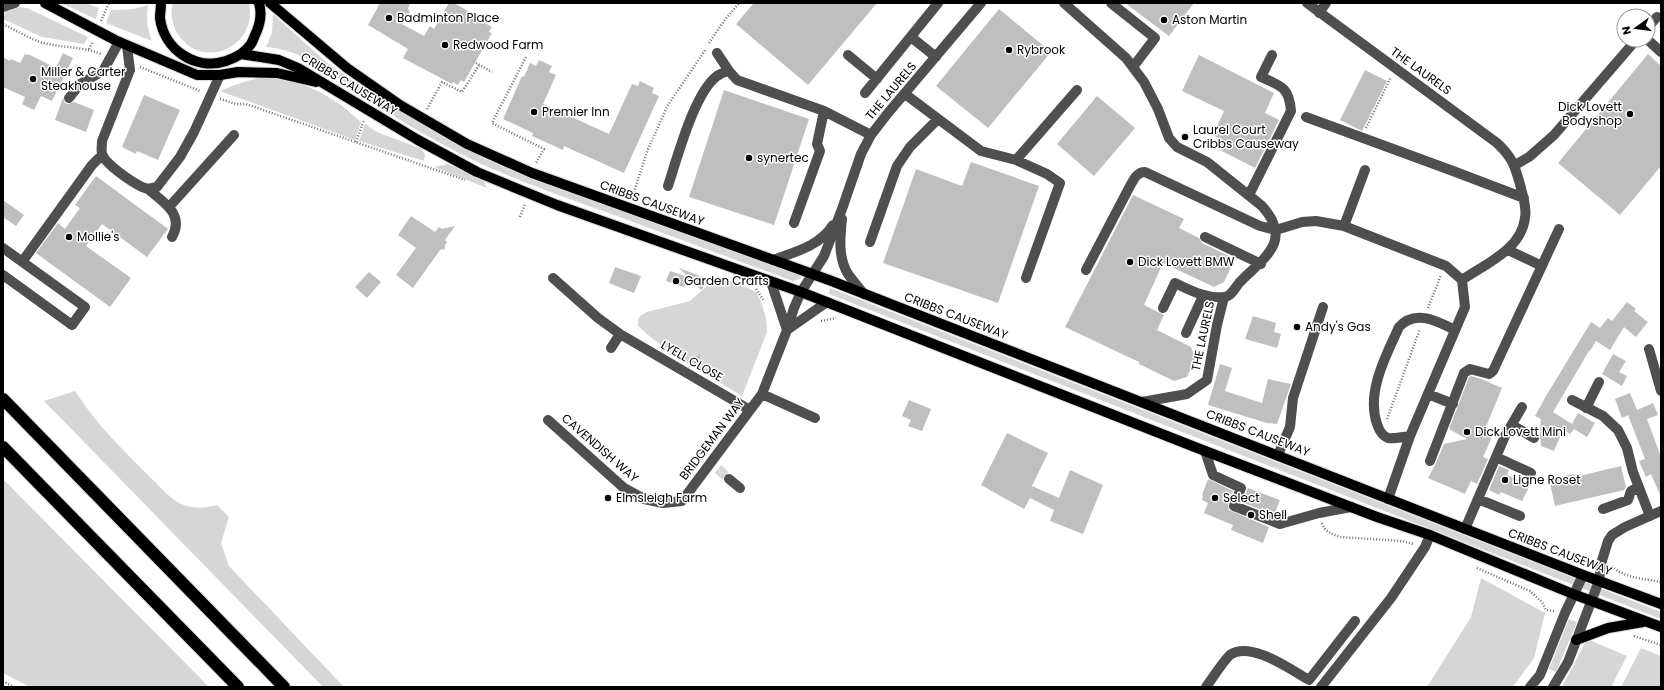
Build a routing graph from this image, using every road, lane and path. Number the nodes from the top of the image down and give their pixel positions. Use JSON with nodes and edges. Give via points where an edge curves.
{"nodes":[{"id":1,"x":15,"y":3,"type":"edge"},
{"id":2,"x":45,"y":3,"type":"edge"},
{"id":3,"x":161,"y":3,"type":"edge"},
{"id":4,"x":259,"y":3,"type":"edge"},
{"id":5,"x":270,"y":3,"type":"edge"},
{"id":6,"x":739,"y":3,"type":"edge"},
{"id":7,"x":938,"y":3,"type":"edge"},
{"id":8,"x":981,"y":3,"type":"edge"},
{"id":9,"x":1064,"y":3,"type":"edge"},
{"id":10,"x":1111,"y":3,"type":"edge"},
{"id":11,"x":1307,"y":3,"type":"edge"},
{"id":12,"x":1326,"y":3,"type":"edge"},
{"id":13,"x":3,"y":7,"type":"edge"},
{"id":14,"x":1319,"y":12,"type":"junction"},
{"id":15,"x":3,"y":24,"type":"edge"},
{"id":16,"x":911,"y":37,"type":"junction"},
{"id":17,"x":123,"y":44,"type":"junction"},
{"id":18,"x":1629,"y":48,"type":"edge"},
{"id":19,"x":718,"y":53,"type":"dead end"},
{"id":20,"x":848,"y":55,"type":"dead end"},
{"id":21,"x":1272,"y":55,"type":"dead end"},
{"id":22,"x":237,"y":56,"type":"junction"},
{"id":23,"x":110,"y":57,"type":"junction"},
{"id":24,"x":526,"y":57,"type":"dead end"},
{"id":25,"x":936,"y":57,"type":"junction"},
{"id":26,"x":130,"y":63,"type":"junction"},
{"id":27,"x":1133,"y":67,"type":"junction"},
{"id":28,"x":1396,"y":68,"type":"junction"},
{"id":29,"x":729,"y":71,"type":"junction"},
{"id":30,"x":492,"y":72,"type":"dead end"},
{"id":31,"x":220,"y":76,"type":"junction"},
{"id":32,"x":877,"y":79,"type":"junction"},
{"id":33,"x":324,"y":84,"type":"junction"},
{"id":34,"x":1077,"y":90,"type":"dead end"},
{"id":35,"x":865,"y":94,"type":"dead end"},
{"id":36,"x":905,"y":94,"type":"junction"},
{"id":37,"x":211,"y":95,"type":"junction"},
{"id":38,"x":69,"y":98,"type":"dead end"},
{"id":39,"x":429,"y":105,"type":"dead end"},
{"id":40,"x":367,"y":110,"type":"junction"},
{"id":41,"x":824,"y":111,"type":"junction"},
{"id":42,"x":1306,"y":117,"type":"dead end"},
{"id":43,"x":938,"y":119,"type":"junction"},
{"id":44,"x":234,"y":135,"type":"dead end"},
{"id":45,"x":871,"y":135,"type":"junction"},
{"id":46,"x":1361,"y":137,"type":"junction"},
{"id":47,"x":356,"y":142,"type":"junction"},
{"id":48,"x":102,"y":155,"type":"junction"},
{"id":49,"x":1016,"y":160,"type":"junction"},
{"id":50,"x":1514,"y":165,"type":"junction"},
{"id":51,"x":1365,"y":170,"type":"dead end"},
{"id":52,"x":532,"y":173,"type":"junction"},
{"id":53,"x":466,"y":180,"type":"dead end"},
{"id":54,"x":668,"y":186,"type":"dead end"},
{"id":55,"x":148,"y":189,"type":"junction"},
{"id":56,"x":1249,"y":195,"type":"junction"},
{"id":57,"x":1524,"y":198,"type":"junction"},
{"id":58,"x":169,"y":207,"type":"junction"},
{"id":59,"x":629,"y":208,"type":"junction"},
{"id":60,"x":842,"y":209,"type":"junction"},
{"id":61,"x":794,"y":223,"type":"dead end"},
{"id":62,"x":1344,"y":226,"type":"junction"},
{"id":63,"x":1559,"y":229,"type":"dead end"},
{"id":64,"x":1276,"y":230,"type":"junction"},
{"id":65,"x":172,"y":237,"type":"dead end"},
{"id":66,"x":1205,"y":237,"type":"dead end"},
{"id":67,"x":870,"y":242,"type":"dead end"},
{"id":68,"x":3,"y":248,"type":"edge"},
{"id":69,"x":1508,"y":250,"type":"junction"},
{"id":70,"x":773,"y":260,"type":"junction"},
{"id":71,"x":22,"y":262,"type":"junction"},
{"id":72,"x":1261,"y":264,"type":"junction"},
{"id":73,"x":1446,"y":266,"type":"junction"},
{"id":74,"x":1542,"y":266,"type":"junction"},
{"id":75,"x":1086,"y":270,"type":"dead end"},
{"id":76,"x":812,"y":274,"type":"junction"},
{"id":77,"x":3,"y":275,"type":"edge"},
{"id":78,"x":553,"y":278,"type":"dead end"},
{"id":79,"x":1026,"y":278,"type":"dead end"},
{"id":80,"x":1462,"y":280,"type":"junction"},
{"id":81,"x":771,"y":282,"type":"junction"},
{"id":82,"x":754,"y":288,"type":"dead end"},
{"id":83,"x":801,"y":292,"type":"junction"},
{"id":84,"x":864,"y":294,"type":"junction"},
{"id":85,"x":1203,"y":296,"type":"junction"},
{"id":86,"x":1224,"y":297,"type":"junction"},
{"id":87,"x":827,"y":302,"type":"junction"},
{"id":88,"x":778,"y":306,"type":"junction"},
{"id":89,"x":1323,"y":307,"type":"dead end"},
{"id":90,"x":1163,"y":308,"type":"dead end"},
{"id":91,"x":808,"y":314,"type":"junction"},
{"id":92,"x":843,"y":317,"type":"dead end"},
{"id":93,"x":1424,"y":318,"type":"junction"},
{"id":94,"x":787,"y":330,"type":"junction"},
{"id":95,"x":1455,"y":330,"type":"junction"},
{"id":96,"x":620,"y":334,"type":"junction"},
{"id":97,"x":1186,"y":334,"type":"dead end"},
{"id":98,"x":611,"y":348,"type":"dead end"},
{"id":99,"x":1649,"y":349,"type":"dead end"},
{"id":100,"x":1600,"y":382,"type":"dead end"},
{"id":101,"x":1661,"y":391,"type":"edge"},
{"id":102,"x":762,"y":394,"type":"junction"},
{"id":103,"x":1428,"y":394,"type":"junction"},
{"id":104,"x":3,"y":399,"type":"edge"},
{"id":105,"x":1572,"y":400,"type":"dead end"},
{"id":106,"x":1142,"y":402,"type":"junction"},
{"id":107,"x":1453,"y":404,"type":"junction"},
{"id":108,"x":1522,"y":407,"type":"dead end"},
{"id":109,"x":1586,"y":408,"type":"junction"},
{"id":110,"x":750,"y":410,"type":"junction"},
{"id":111,"x":815,"y":418,"type":"dead end"},
{"id":112,"x":548,"y":420,"type":"dead end"},
{"id":113,"x":1512,"y":425,"type":"junction"},
{"id":114,"x":1382,"y":434,"type":"junction"},
{"id":115,"x":1410,"y":436,"type":"junction"},
{"id":116,"x":1534,"y":438,"type":"dead end"},
{"id":117,"x":3,"y":447,"type":"edge"},
{"id":118,"x":1205,"y":451,"type":"junction"},
{"id":119,"x":1278,"y":455,"type":"junction"},
{"id":120,"x":1496,"y":457,"type":"junction"},
{"id":121,"x":1430,"y":461,"type":"dead end"},
{"id":122,"x":1531,"y":473,"type":"dead end"},
{"id":123,"x":729,"y":479,"type":"tunnel mouth"},
{"id":124,"x":1639,"y":487,"type":"junction"},
{"id":125,"x":740,"y":488,"type":"dead end"},
{"id":126,"x":1388,"y":499,"type":"junction"},
{"id":127,"x":1478,"y":499,"type":"junction"},
{"id":128,"x":682,"y":501,"type":"joint"},
{"id":129,"x":1351,"y":507,"type":"junction"},
{"id":130,"x":1602,"y":509,"type":"dead end"},
{"id":131,"x":1661,"y":511,"type":"edge"},
{"id":132,"x":1319,"y":513,"type":"junction"},
{"id":133,"x":1520,"y":516,"type":"dead end"},
{"id":134,"x":1650,"y":516,"type":"junction"},
{"id":135,"x":1465,"y":529,"type":"junction"},
{"id":136,"x":1430,"y":535,"type":"junction"},
{"id":137,"x":1425,"y":547,"type":"junction"},
{"id":138,"x":1601,"y":564,"type":"junction"},
{"id":139,"x":1474,"y":567,"type":"dead end"},
{"id":140,"x":1583,"y":575,"type":"junction"},
{"id":141,"x":1598,"y":581,"type":"junction"},
{"id":142,"x":1661,"y":582,"type":"edge"},
{"id":143,"x":1573,"y":594,"type":"junction"},
{"id":144,"x":1591,"y":601,"type":"junction"},
{"id":145,"x":1661,"y":604,"type":"edge"},
{"id":146,"x":1565,"y":612,"type":"junction"},
{"id":147,"x":1355,"y":621,"type":"dead end"},
{"id":148,"x":1645,"y":622,"type":"junction"},
{"id":149,"x":1661,"y":628,"type":"edge"},
{"id":150,"x":1629,"y":635,"type":"dead end"},
{"id":151,"x":1576,"y":640,"type":"junction"},
{"id":152,"x":1661,"y":645,"type":"edge"},
{"id":153,"x":3,"y":681,"type":"edge"},
{"id":154,"x":14,"y":687,"type":"edge"},
{"id":155,"x":238,"y":687,"type":"edge"},
{"id":156,"x":284,"y":687,"type":"edge"},
{"id":157,"x":1206,"y":687,"type":"edge"},
{"id":158,"x":1321,"y":687,"type":"edge"},
{"id":159,"x":1530,"y":687,"type":"edge"},
{"id":160,"x":1553,"y":687,"type":"edge"}],
"edges":[{"from":1,"to":13,"type":"street"},
{"from":2,"to":17,"type":"main road"},
{"from":3,"to":22,"type":"main road","via":[[160,18],[168,40],[176,51],[190,60],[204,64],[219,64]]},
{"from":4,"to":22,"type":"main road","via":[[260,24],[250,45]]},
{"from":5,"to":52,"type":"main road","name":"CRIBBS CAUSEWAY","via":[[347,68],[400,106],[467,144]]},
{"from":6,"to":59,"type":"path","via":[[724,21],[668,105],[648,149]]},
{"from":7,"to":16,"type":"street"},
{"from":8,"to":25,"type":"street","name":"THE LAURELS"},
{"from":9,"to":27,"type":"street"},
{"from":10,"to":27,"type":"street","via":[[1155,38]]},
{"from":11,"to":14,"type":"street","name":"THE LAURELS"},
{"from":12,"to":14,"type":"street"},
{"from":14,"to":28,"type":"street","name":"THE LAURELS"},
{"from":15,"to":23,"type":"path","via":[[40,42],[89,49]]},
{"from":16,"to":25,"type":"street"},
{"from":16,"to":32,"type":"street"},
{"from":17,"to":23,"type":"street"},
{"from":17,"to":26,"type":"street"},
{"from":17,"to":31,"type":"main road","via":[[197,75]]},
{"from":18,"to":50,"type":"street","via":[[1554,134],[1529,158]]},
{"from":19,"to":29,"type":"street"},
{"from":20,"to":32,"type":"street"},
{"from":21,"to":56,"type":"street","via":[[1261,77],[1281,86],[1290,98],[1291,111]]},
{"from":22,"to":31,"type":"main road"},
{"from":22,"to":33,"type":"main road","name":"CRIBBS CAUSEWAY","via":[[279,60]]},
{"from":23,"to":38,"type":"street","via":[[101,73],[80,84]]},
{"from":24,"to":52,"type":"path","via":[[492,123],[544,149]]},
{"from":25,"to":36,"type":"street","name":"THE LAURELS"},
{"from":26,"to":37,"type":"path"},
{"from":26,"to":48,"type":"street","via":[[130,70],[102,142]]},
{"from":27,"to":56,"type":"street","via":[[1158,109],[1169,138],[1177,147],[1207,162]]},
{"from":28,"to":46,"type":"path"},
{"from":28,"to":50,"type":"street","name":"THE LAURELS","via":[[1497,143],[1508,153]]},
{"from":29,"to":41,"type":"street","via":[[737,80]]},
{"from":29,"to":54,"type":"street","via":[[717,76],[695,108]]},
{"from":30,"to":39,"type":"path","via":[[478,64],[462,92],[442,82]]},
{"from":31,"to":33,"type":"main road","via":[[238,72],[278,73]]},
{"from":31,"to":37,"type":"street"},
{"from":32,"to":35,"type":"street"},
{"from":33,"to":40,"type":"main road","name":"CRIBBS CAUSEWAY"},
{"from":34,"to":49,"type":"street"},
{"from":36,"to":43,"type":"street"},
{"from":36,"to":45,"type":"street","name":"THE LAURELS"},
{"from":37,"to":47,"type":"path","via":[[236,104],[246,104]]},
{"from":37,"to":55,"type":"street","via":[[180,157],[157,187]]},
{"from":40,"to":47,"type":"path"},
{"from":40,"to":81,"type":"main road","name":"CRIBBS CAUSEWAY","via":[[477,172],[557,205]]},
{"from":41,"to":45,"type":"street"},
{"from":41,"to":61,"type":"street","via":[[817,144],[820,151]]},
{"from":42,"to":46,"type":"street"},
{"from":43,"to":49,"type":"street","via":[[981,151]]},
{"from":43,"to":67,"type":"street","via":[[910,147],[898,166]]},
{"from":44,"to":58,"type":"street"},
{"from":45,"to":60,"type":"street","name":"THE LAURELS","via":[[861,154]]},
{"from":46,"to":57,"type":"street"},
{"from":47,"to":53,"type":"path"},
{"from":48,"to":55,"type":"street","via":[[136,184]]},
{"from":48,"to":71,"type":"street","via":[[92,165]]},
{"from":49,"to":79,"type":"street","via":[[1060,183]]},
{"from":50,"to":57,"type":"street","name":"THE LAURELS"},
{"from":51,"to":62,"type":"street"},
{"from":52,"to":59,"type":"main road","name":"CRIBBS CAUSEWAY"},
{"from":55,"to":58,"type":"street"},
{"from":56,"to":64,"type":"street","via":[[1270,214]]},
{"from":57,"to":69,"type":"street","name":"THE LAURELS","via":[[1525,218],[1519,236]]},
{"from":58,"to":65,"type":"street","via":[[175,215],[177,224]]},
{"from":59,"to":70,"type":"main road","name":"CRIBBS CAUSEWAY"},
{"from":60,"to":70,"type":"street","name":"THE LAURELS","via":[[818,242]]},
{"from":60,"to":76,"type":"street","name":"THE LAURELS","via":[[824,256]]},
{"from":60,"to":84,"type":"street","name":"THE LAURELS","via":[[840,247],[848,274]]},
{"from":62,"to":64,"type":"street","via":[[1316,221],[1302,222]]},
{"from":62,"to":73,"type":"street"},
{"from":63,"to":74,"type":"street"},
{"from":64,"to":72,"type":"street","name":"THE LAURELS","via":[[1269,254]]},
{"from":64,"to":75,"type":"street","via":[[1260,226],[1145,172],[1140,172],[1130,186]]},
{"from":66,"to":72,"type":"street"},
{"from":68,"to":71,"type":"street"},
{"from":69,"to":74,"type":"street"},
{"from":69,"to":80,"type":"street"},
{"from":70,"to":76,"type":"main road","name":"CRIBBS CAUSEWAY"},
{"from":71,"to":77,"type":"street","via":[[85,307],[72,325]]},
{"from":72,"to":86,"type":"street","name":"THE LAURELS","via":[[1239,283],[1229,296]]},
{"from":73,"to":80,"type":"street"},
{"from":73,"to":93,"type":"path"},
{"from":74,"to":107,"type":"street","via":[[1493,371],[1489,374],[1470,369],[1464,373]]},
{"from":76,"to":83,"type":"street","name":"THE LAURELS"},
{"from":76,"to":84,"type":"main road","name":"CRIBBS CAUSEWAY"},
{"from":78,"to":96,"type":"street","name":"LYELL CLOSE"},
{"from":80,"to":95,"type":"street","via":[[1465,307]]},
{"from":81,"to":83,"type":"main road","name":"CRIBBS CAUSEWAY"},
{"from":81,"to":88,"type":"street"},
{"from":82,"to":88,"type":"path","via":[[764,302]]},
{"from":83,"to":87,"type":"main road","name":"CRIBBS CAUSEWAY"},
{"from":83,"to":94,"type":"street","name":"BRIDGEMAN WAY"},
{"from":84,"to":106,"type":"main road","name":"CRIBBS CAUSEWAY"},
{"from":85,"to":86,"type":"street"},
{"from":85,"to":90,"type":"street","via":[[1175,282]]},
{"from":85,"to":97,"type":"street"},
{"from":86,"to":106,"type":"street","name":"THE LAURELS","via":[[1207,380],[1187,394]]},
{"from":87,"to":91,"type":"street"},
{"from":87,"to":118,"type":"main road","name":"CRIBBS CAUSEWAY"},
{"from":88,"to":94,"type":"street"},
{"from":89,"to":119,"type":"street","via":[[1293,398],[1290,427]]},
{"from":91,"to":92,"type":"path","via":[[820,321]]},
{"from":91,"to":94,"type":"street"},
{"from":93,"to":95,"type":"street"},
{"from":93,"to":114,"type":"path"},
{"from":93,"to":114,"type":"street","via":[[1405,320],[1399,327],[1378,378],[1373,404],[1375,418]]},
{"from":94,"to":102,"type":"street","name":"BRIDGEMAN WAY"},
{"from":95,"to":103,"type":"street"},
{"from":96,"to":98,"type":"street"},
{"from":96,"to":110,"type":"street","name":"LYELL CLOSE"},
{"from":99,"to":101,"type":"street"},
{"from":100,"to":109,"type":"street"},
{"from":102,"to":110,"type":"street","name":"BRIDGEMAN WAY"},
{"from":102,"to":111,"type":"street"},
{"from":103,"to":107,"type":"street"},
{"from":103,"to":115,"type":"street"},
{"from":104,"to":156,"type":"highway"},
{"from":105,"to":109,"type":"street"},
{"from":106,"to":119,"type":"main road","name":"CRIBBS CAUSEWAY"},
{"from":107,"to":121,"type":"street"},
{"from":108,"to":113,"type":"street"},
{"from":109,"to":124,"type":"street","via":[[1603,416],[1618,430],[1628,448]]},
{"from":110,"to":128,"type":"street","name":"BRIDGEMAN WAY","via":[[714,466]]},
{"from":112,"to":128,"type":"street","name":"CAVENDISH WAY","via":[[624,488],[644,499],[663,503]]},
{"from":113,"to":116,"type":"street"},
{"from":113,"to":120,"type":"street"},
{"from":114,"to":115,"type":"street","via":[[1387,438]]},
{"from":115,"to":126,"type":"street"},
{"from":117,"to":155,"type":"highway"},
{"from":118,"to":129,"type":"main road","name":"CRIBBS CAUSEWAY"},
{"from":118,"to":132,"type":"street","via":[[1213,475],[1241,488],[1234,506],[1280,524]]},
{"from":119,"to":126,"type":"main road","name":"CRIBBS CAUSEWAY"},
{"from":120,"to":122,"type":"street"},
{"from":120,"to":127,"type":"street"},
{"from":123,"to":125,"type":"street"},
{"from":124,"to":130,"type":"street","via":[[1631,491],[1628,500]]},
{"from":124,"to":134,"type":"street"},
{"from":126,"to":135,"type":"main road","name":"CRIBBS CAUSEWAY"},
{"from":127,"to":133,"type":"street"},
{"from":127,"to":135,"type":"street"},
{"from":129,"to":132,"type":"street"},
{"from":129,"to":136,"type":"main road","name":"CRIBBS CAUSEWAY"},
{"from":131,"to":134,"type":"street"},
{"from":132,"to":137,"type":"path","via":[[1324,527],[1330,534],[1340,537],[1402,541]]},
{"from":134,"to":138,"type":"street","via":[[1612,535],[1604,549]]},
{"from":135,"to":140,"type":"main road","name":"CRIBBS CAUSEWAY"},
{"from":136,"to":137,"type":"street"},
{"from":136,"to":143,"type":"main road","name":"CRIBBS CAUSEWAY"},
{"from":137,"to":158,"type":"street","via":[[1390,598]]},
{"from":138,"to":141,"type":"street"},
{"from":138,"to":142,"type":"path","via":[[1613,566],[1622,574]]},
{"from":139,"to":146,"type":"path","via":[[1530,590],[1546,610]]},
{"from":140,"to":141,"type":"main road","name":"CRIBBS CAUSEWAY"},
{"from":140,"to":143,"type":"street"},
{"from":141,"to":144,"type":"street"},
{"from":141,"to":145,"type":"main road","name":"CRIBBS CAUSEWAY"},
{"from":143,"to":144,"type":"main road","name":"CRIBBS CAUSEWAY"},
{"from":143,"to":146,"type":"street"},
{"from":144,"to":148,"type":"main road","name":"CRIBBS CAUSEWAY"},
{"from":144,"to":151,"type":"street"},
{"from":146,"to":159,"type":"street","via":[[1540,676]]},
{"from":147,"to":157,"type":"street","via":[[1309,680],[1262,654],[1243,650],[1230,655]]},
{"from":148,"to":149,"type":"main road","name":"CRIBBS CAUSEWAY"},
{"from":148,"to":151,"type":"main road","name":"CRIBBS CAUSEWAY","via":[[1608,628]]},
{"from":150,"to":152,"type":"path"},
{"from":151,"to":160,"type":"street","via":[[1568,662]]},
{"from":153,"to":154,"type":"path"}]}
